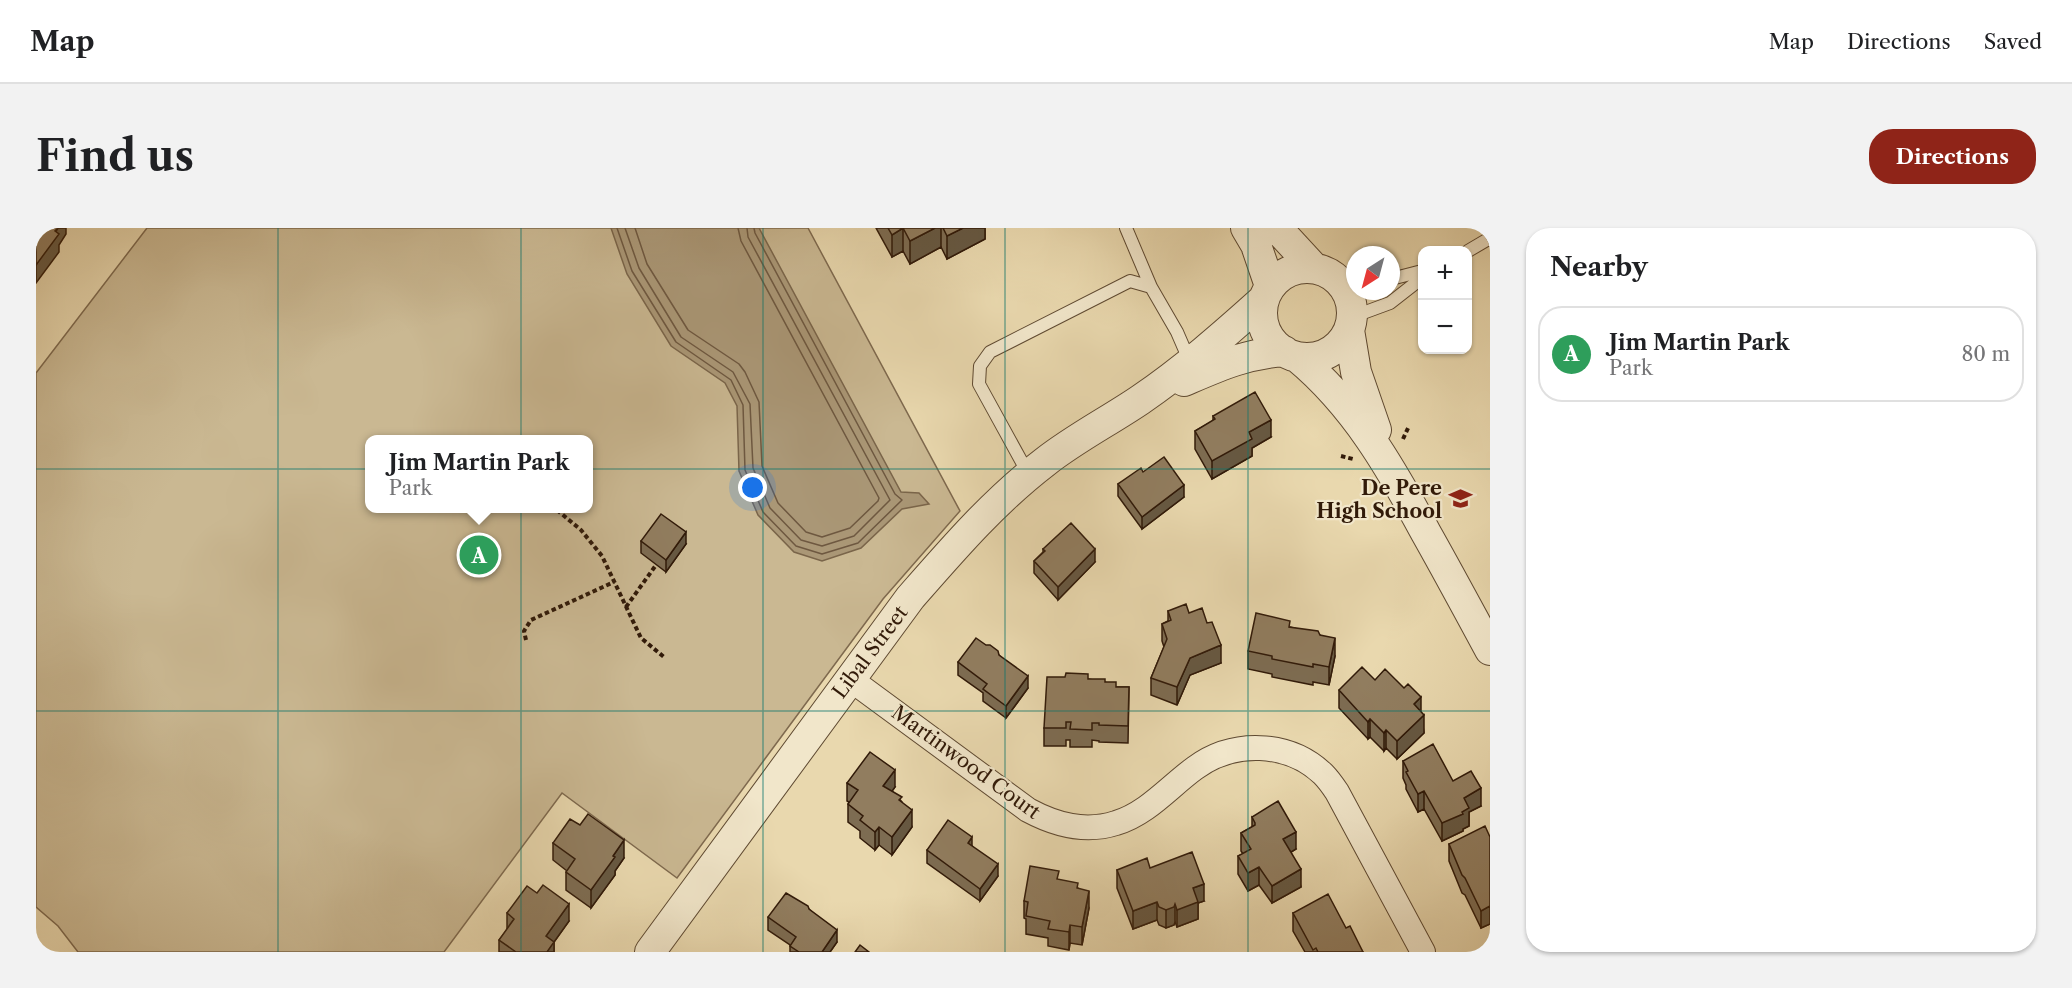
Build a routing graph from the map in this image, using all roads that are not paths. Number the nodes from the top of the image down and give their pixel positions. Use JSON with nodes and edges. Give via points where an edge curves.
{"nodes":[{"id":1,"x":1126,"y":228,"type":"edge"},
{"id":2,"x":1246,"y":228,"type":"edge"},
{"id":3,"x":1277,"y":228,"type":"edge"},
{"id":4,"x":1490,"y":238,"type":"edge"},
{"id":5,"x":1472,"y":248,"type":"edge"},
{"id":6,"x":1418,"y":272,"type":"edge"},
{"id":7,"x":1333,"y":274,"type":"edge"},
{"id":8,"x":1400,"y":277,"type":"edge"},
{"id":9,"x":1418,"y":281,"type":"edge"},
{"id":10,"x":1151,"y":287,"type":"junction"},
{"id":11,"x":1267,"y":292,"type":"junction"},
{"id":12,"x":1351,"y":324,"type":"junction"},
{"id":13,"x":1290,"y":354,"type":"junction"},
{"id":14,"x":1195,"y":369,"type":"junction"},
{"id":15,"x":1390,"y":466,"type":"junction"},
{"id":16,"x":1029,"y":476,"type":"junction"},
{"id":17,"x":1490,"y":650,"type":"edge"},
{"id":18,"x":850,"y":679,"type":"junction"},
{"id":19,"x":659,"y":949,"type":"edge"},
{"id":20,"x":1423,"y":952,"type":"edge"}],
"edges":[{"from":1,"to":10,"type":"lane"},
{"from":2,"to":11,"type":"street","via":[[1256,245]]},
{"from":3,"to":7,"type":"street"},
{"from":4,"to":5,"type":"lane"},
{"from":6,"to":8,"type":"lane"},
{"from":7,"to":11,"type":"street","via":[[1301,267],[1279,277]]},
{"from":7,"to":12,"type":"street","via":[[1348,293]]},
{"from":9,"to":12,"type":"lane","via":[[1390,303]]},
{"from":10,"to":14,"type":"lane"},
{"from":10,"to":16,"type":"lane","via":[[1130,281],[990,352],[980,366],[979,384]]},
{"from":11,"to":13,"type":"street","via":[[1262,314],[1264,328],[1272,342]]},
{"from":11,"to":14,"type":"street","name":"Libal Street"},
{"from":12,"to":13,"type":"street","via":[[1338,345],[1322,356]]},
{"from":12,"to":15,"type":"street","via":[[1356,372]]},
{"from":13,"to":14,"type":"street","name":"Libal Street","via":[[1259,353]]},
{"from":13,"to":15,"type":"street","via":[[1320,376],[1345,403]]},
{"from":14,"to":16,"type":"street","name":"Libal Street","via":[[1140,400]]},
{"from":15,"to":17,"type":"street"},
{"from":16,"to":18,"type":"street","name":"Libal Street","via":[[952,550],[910,598]]},
{"from":18,"to":19,"type":"street","name":"Libal Street"},
{"from":18,"to":20,"type":"street","name":"Martinwood Court","via":[[1028,810],[1066,826],[1090,828],[1117,823],[1142,810],[1207,760],[1229,751],[1261,748],[1304,760],[1337,792]]}]}
